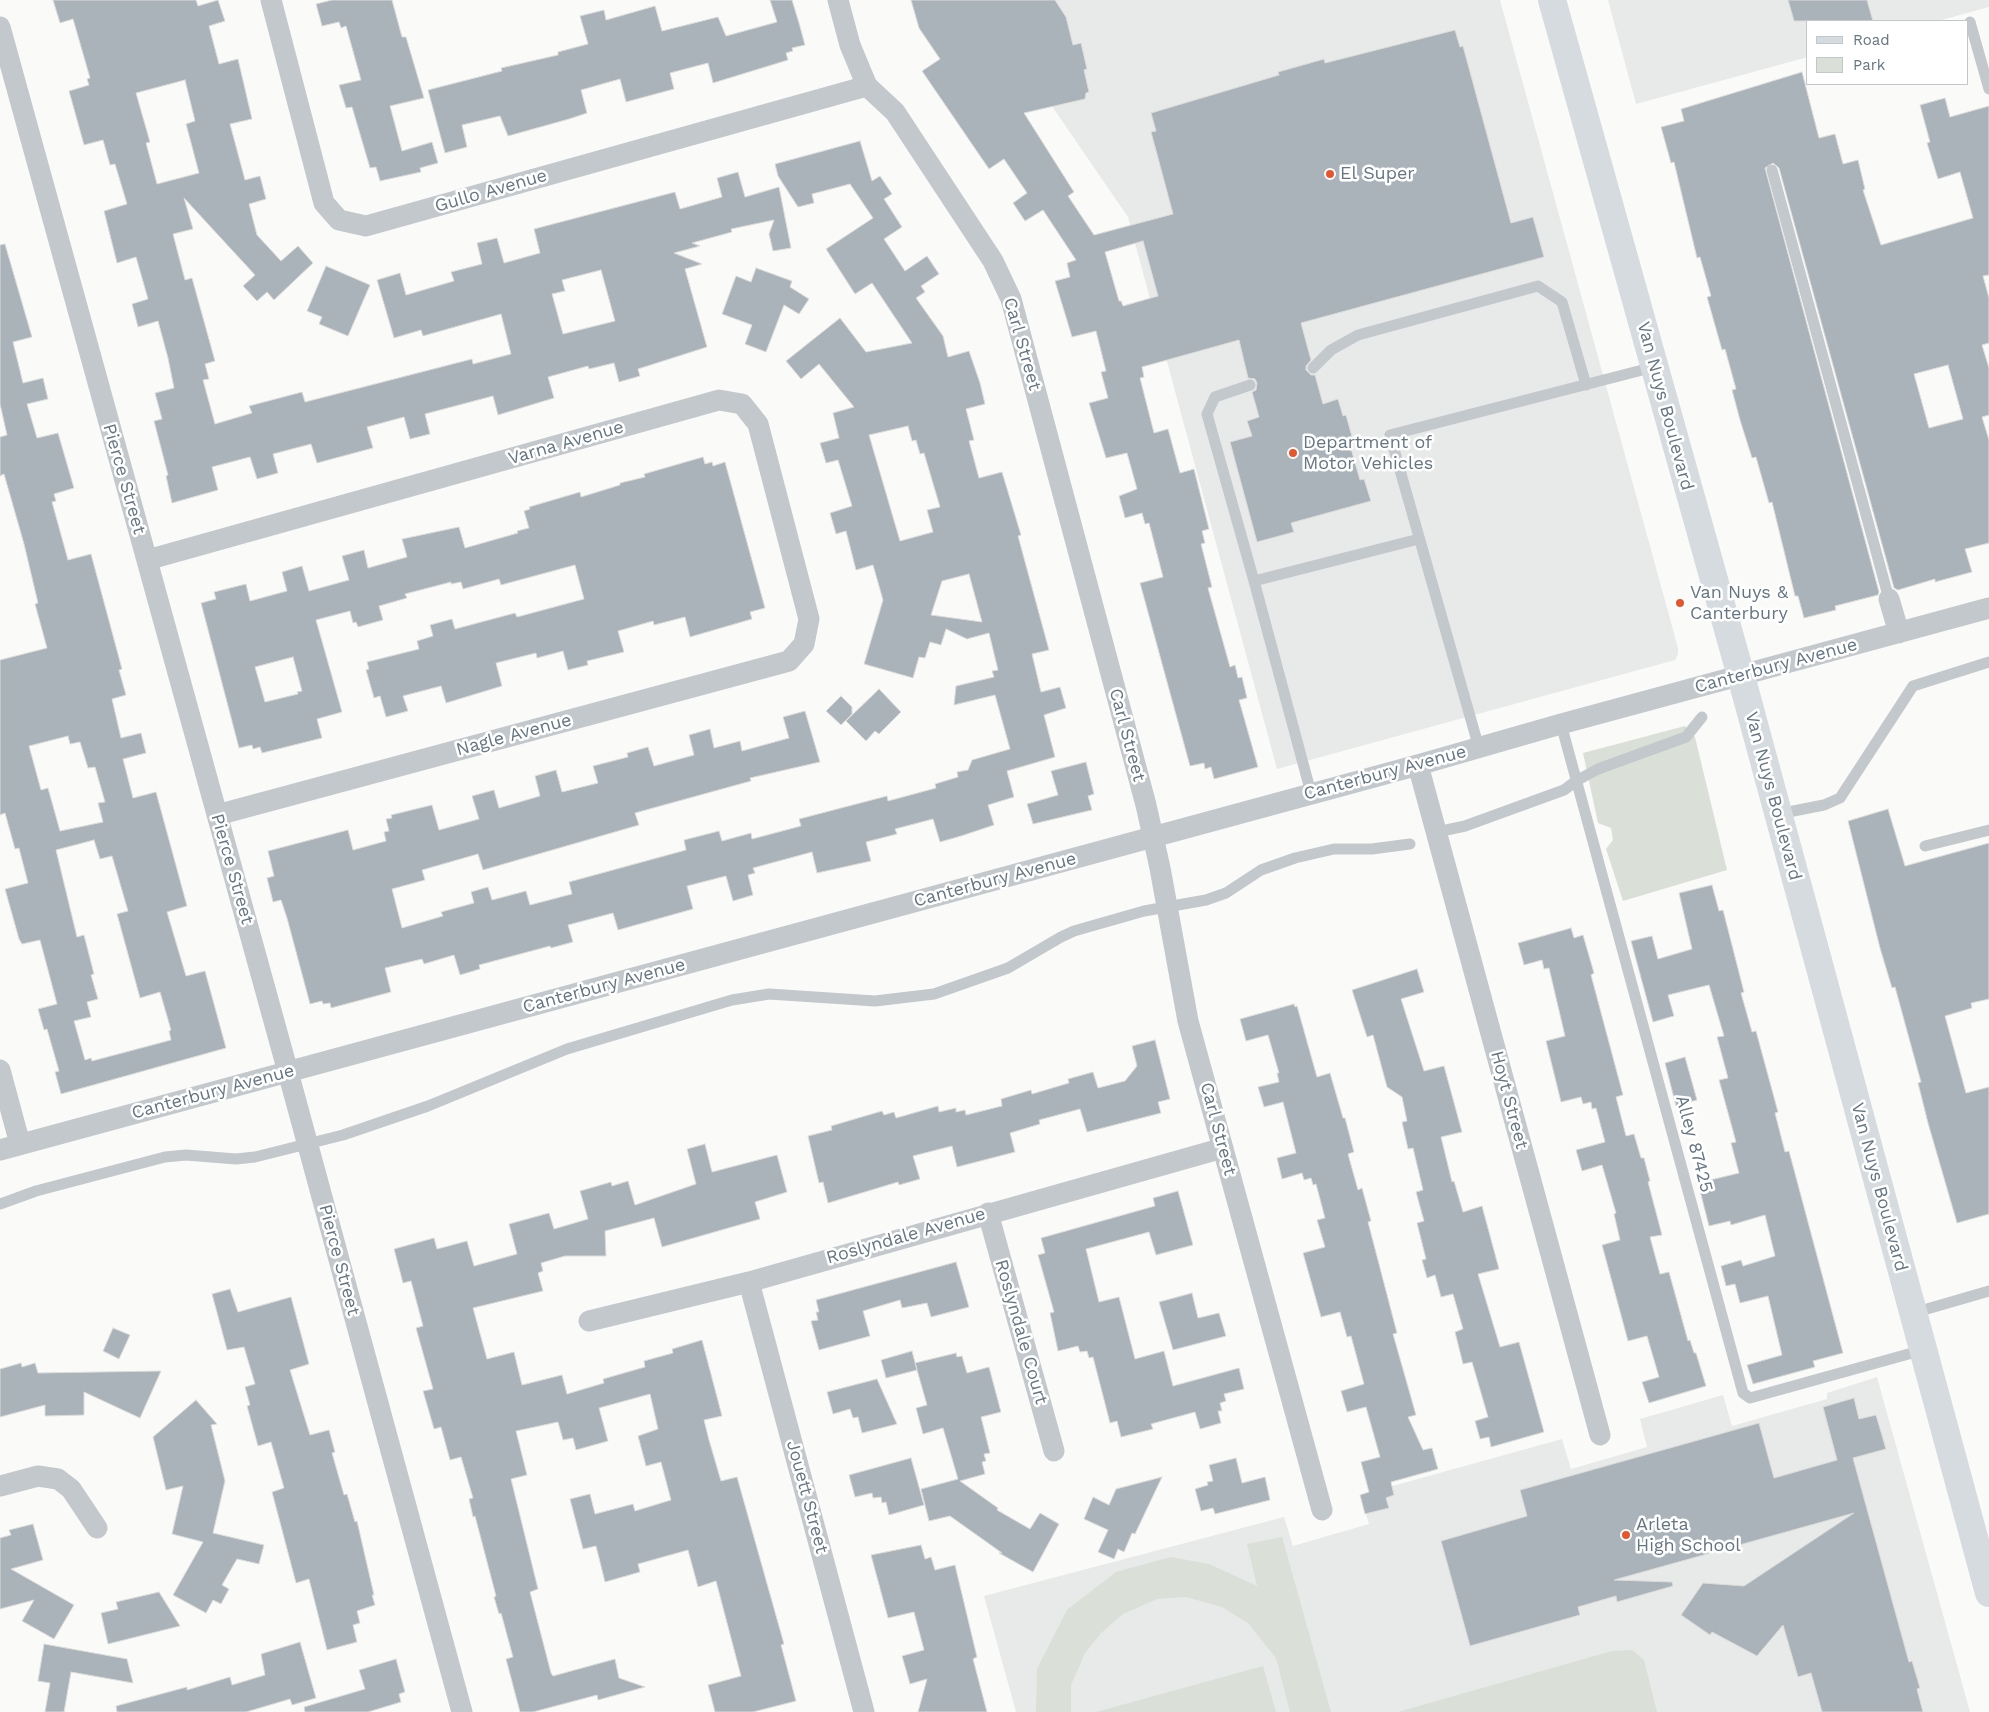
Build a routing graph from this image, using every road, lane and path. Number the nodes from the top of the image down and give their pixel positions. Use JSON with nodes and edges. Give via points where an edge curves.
{"nodes":[{"id":1,"x":271,"y":0,"type":"edge"},
{"id":2,"x":838,"y":0,"type":"edge"},
{"id":3,"x":1552,"y":0,"type":"edge"},
{"id":4,"x":1970,"y":22,"type":"dead end"},
{"id":5,"x":0,"y":27,"type":"edge"},
{"id":6,"x":867,"y":86,"type":"junction"},
{"id":7,"x":1989,"y":89,"type":"edge"},
{"id":8,"x":1772,"y":170,"type":"dead end"},
{"id":9,"x":1654,"y":367,"type":"junction"},
{"id":10,"x":1313,"y":368,"type":"dead end"},
{"id":11,"x":1250,"y":385,"type":"dead end"},
{"id":12,"x":1586,"y":385,"type":"junction"},
{"id":13,"x":1419,"y":539,"type":"junction"},
{"id":14,"x":147,"y":560,"type":"junction"},
{"id":15,"x":1254,"y":581,"type":"junction"},
{"id":16,"x":1888,"y":599,"type":"joint"},
{"id":17,"x":1989,"y":608,"type":"edge"},
{"id":18,"x":1899,"y":633,"type":"junction"},
{"id":19,"x":804,"y":644,"type":"joint"},
{"id":20,"x":1989,"y":662,"type":"edge"},
{"id":21,"x":1741,"y":676,"type":"junction"},
{"id":22,"x":1702,"y":717,"type":"dead end"},
{"id":23,"x":1561,"y":724,"type":"junction"},
{"id":24,"x":1479,"y":748,"type":"junction"},
{"id":25,"x":1418,"y":766,"type":"junction"},
{"id":26,"x":1576,"y":781,"type":"junction"},
{"id":27,"x":1311,"y":793,"type":"junction"},
{"id":28,"x":1777,"y":814,"type":"junction"},
{"id":29,"x":217,"y":815,"type":"junction"},
{"id":30,"x":1989,"y":830,"type":"edge"},
{"id":31,"x":1436,"y":832,"type":"junction"},
{"id":32,"x":1153,"y":837,"type":"junction"},
{"id":33,"x":1410,"y":844,"type":"dead end"},
{"id":34,"x":1925,"y":846,"type":"dead end"},
{"id":35,"x":1167,"y":907,"type":"junction"},
{"id":36,"x":0,"y":1070,"type":"edge"},
{"id":37,"x":288,"y":1072,"type":"junction"},
{"id":38,"x":307,"y":1143,"type":"junction"},
{"id":39,"x":10,"y":1147,"type":"edge"},
{"id":40,"x":1223,"y":1148,"type":"junction"},
{"id":41,"x":0,"y":1204,"type":"edge"},
{"id":42,"x":988,"y":1213,"type":"junction"},
{"id":43,"x":749,"y":1282,"type":"junction"},
{"id":44,"x":1989,"y":1291,"type":"edge"},
{"id":45,"x":1913,"y":1313,"type":"junction"},
{"id":46,"x":589,"y":1321,"type":"dead end"},
{"id":47,"x":1923,"y":1350,"type":"junction"},
{"id":48,"x":1600,"y":1435,"type":"dead end"},
{"id":49,"x":1054,"y":1451,"type":"dead end"},
{"id":50,"x":0,"y":1486,"type":"edge"},
{"id":51,"x":1322,"y":1510,"type":"dead end"},
{"id":52,"x":97,"y":1528,"type":"dead end"},
{"id":53,"x":1989,"y":1593,"type":"edge"},
{"id":54,"x":462,"y":1712,"type":"edge"},
{"id":55,"x":864,"y":1712,"type":"edge"}],
"edges":[{"from":1,"to":6,"type":"street","name":"Gullo Avenue","via":[[324,203],[339,220],[366,226]]},
{"from":2,"to":6,"type":"street","name":"Carl Street","via":[[850,45]]},
{"from":3,"to":9,"type":"main road","name":"Van Nuys Boulevard"},
{"from":4,"to":7,"type":"lane"},
{"from":5,"to":14,"type":"street","name":"Pierce Street"},
{"from":6,"to":32,"type":"street","name":"Carl Street","via":[[895,112],[993,262],[1011,299]]},
{"from":8,"to":16,"type":"lane"},
{"from":9,"to":12,"type":"lane"},
{"from":9,"to":21,"type":"main road","name":"Van Nuys Boulevard"},
{"from":10,"to":12,"type":"lane","via":[[1331,350],[1358,335],[1538,286],[1562,302]]},
{"from":11,"to":15,"type":"lane","via":[[1215,397],[1206,414]]},
{"from":12,"to":13,"type":"lane","via":[[1390,435]]},
{"from":13,"to":15,"type":"lane"},
{"from":13,"to":24,"type":"lane"},
{"from":14,"to":19,"type":"street","name":"Varna Avenue","via":[[719,400],[742,404],[758,424],[809,619]]},
{"from":14,"to":29,"type":"street","name":"Pierce Street"},
{"from":15,"to":27,"type":"lane"},
{"from":16,"to":18,"type":"street"},
{"from":17,"to":18,"type":"street","name":"Canterbury Avenue"},
{"from":18,"to":21,"type":"street","name":"Canterbury Avenue"},
{"from":19,"to":29,"type":"street","name":"Nagle Avenue","via":[[789,661]]},
{"from":20,"to":28,"type":"lane","via":[[1913,686],[1840,798],[1824,805]]},
{"from":21,"to":23,"type":"street","name":"Canterbury Avenue"},
{"from":21,"to":28,"type":"main road","name":"Van Nuys Boulevard"},
{"from":22,"to":26,"type":"lane","via":[[1686,737],[1598,769]]},
{"from":23,"to":24,"type":"street","name":"Canterbury Avenue"},
{"from":23,"to":26,"type":"lane","name":"Alley 87425"},
{"from":24,"to":25,"type":"street","name":"Canterbury Avenue"},
{"from":25,"to":27,"type":"street","name":"Canterbury Avenue"},
{"from":25,"to":31,"type":"street","name":"Hoyt Street"},
{"from":26,"to":31,"type":"lane","via":[[1564,790],[1465,826]]},
{"from":26,"to":47,"type":"lane","name":"Alley 87425","via":[[1743,1393],[1750,1398]]},
{"from":27,"to":32,"type":"street","name":"Canterbury Avenue"},
{"from":28,"to":45,"type":"main road","name":"Van Nuys Boulevard"},
{"from":29,"to":37,"type":"street","name":"Pierce Street"},
{"from":30,"to":34,"type":"lane"},
{"from":31,"to":48,"type":"street","name":"Hoyt Street"},
{"from":32,"to":35,"type":"street","name":"Carl Street"},
{"from":32,"to":37,"type":"street","name":"Canterbury Avenue"},
{"from":33,"to":35,"type":"lane","via":[[1334,849],[1294,858],[1261,870],[1226,893]]},
{"from":35,"to":38,"type":"lane","via":[[1074,932],[1008,968],[934,994],[876,1001],[770,994],[732,1000],[567,1049],[428,1106],[343,1135]]},
{"from":35,"to":40,"type":"street","name":"Carl Street","via":[[1188,1021]]},
{"from":36,"to":39,"type":"street"},
{"from":37,"to":38,"type":"street","name":"Pierce Street"},
{"from":37,"to":39,"type":"street","name":"Canterbury Avenue"},
{"from":38,"to":41,"type":"lane","via":[[236,1159],[186,1155],[164,1157],[36,1191]]},
{"from":38,"to":54,"type":"street","name":"Pierce Street"},
{"from":40,"to":42,"type":"street","name":"Roslyndale Avenue"},
{"from":40,"to":51,"type":"street","name":"Carl Street"},
{"from":42,"to":43,"type":"street","name":"Roslyndale Avenue"},
{"from":42,"to":49,"type":"street","name":"Roslyndale Court"},
{"from":43,"to":46,"type":"street","name":"Roslyndale Avenue"},
{"from":43,"to":55,"type":"street","name":"Jouett Street"},
{"from":44,"to":45,"type":"lane"},
{"from":45,"to":47,"type":"main road","name":"Van Nuys Boulevard"},
{"from":47,"to":53,"type":"main road","name":"Van Nuys Boulevard"},
{"from":50,"to":52,"type":"street","via":[[38,1476],[58,1479],[71,1488]]}]}
